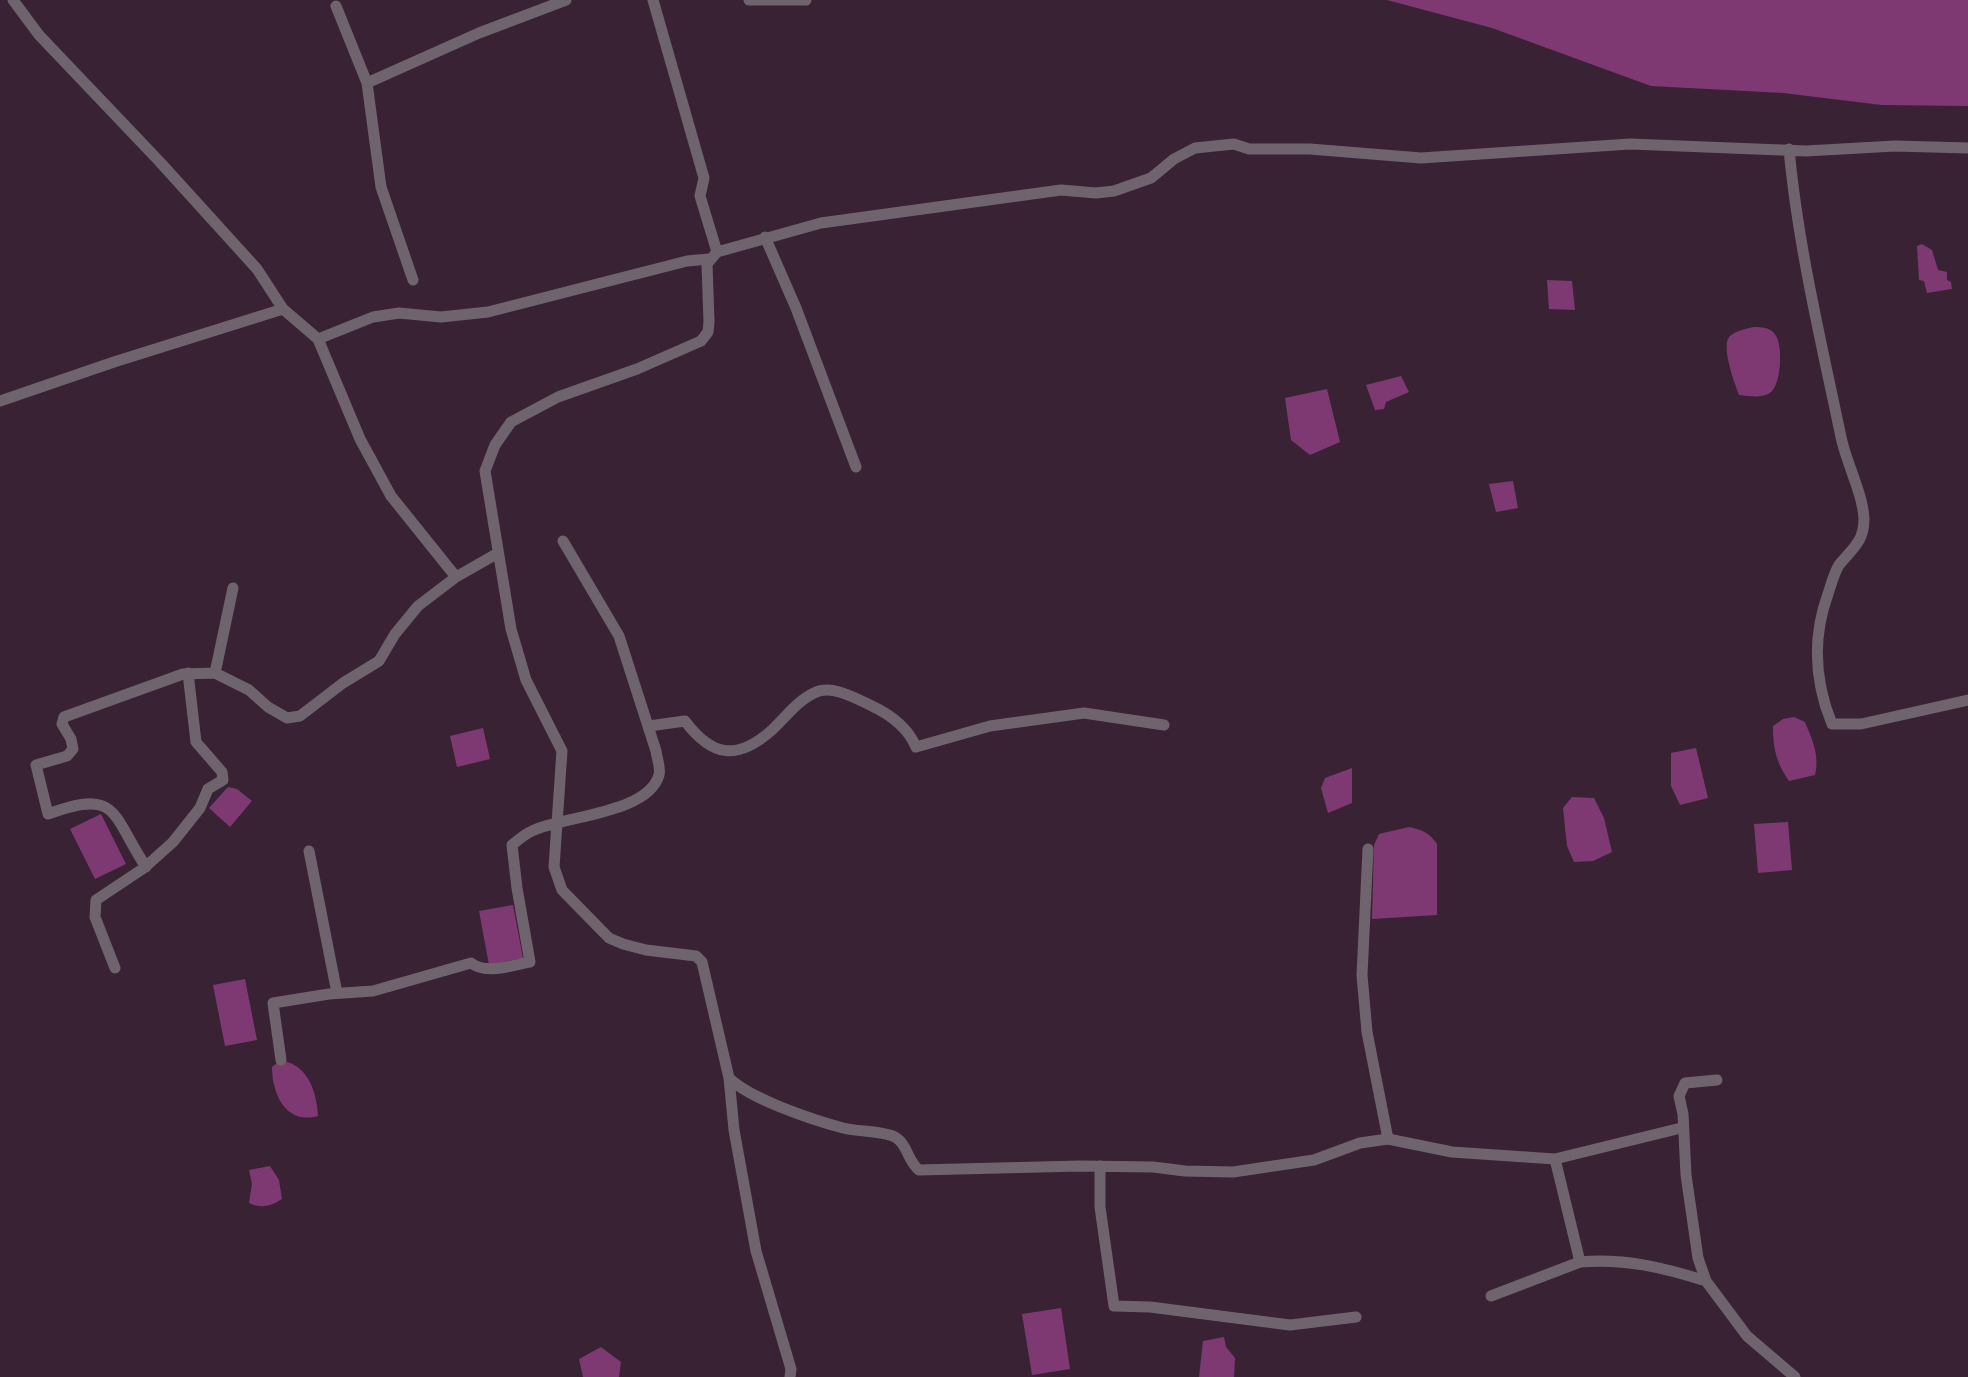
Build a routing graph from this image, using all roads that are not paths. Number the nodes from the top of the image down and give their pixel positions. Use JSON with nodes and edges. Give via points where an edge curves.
{"nodes":[{"id":1,"x":13,"y":0,"type":"edge"},
{"id":2,"x":566,"y":0,"type":"edge"},
{"id":3,"x":653,"y":0,"type":"edge"},
{"id":4,"x":749,"y":0,"type":"edge"},
{"id":5,"x":806,"y":0,"type":"edge"},
{"id":6,"x":336,"y":6,"type":"dead end"},
{"id":7,"x":367,"y":83,"type":"junction"},
{"id":8,"x":1968,"y":148,"type":"edge"},
{"id":9,"x":1789,"y":149,"type":"junction"},
{"id":10,"x":765,"y":237,"type":"junction"},
{"id":11,"x":713,"y":256,"type":"junction"},
{"id":12,"x":413,"y":280,"type":"dead end"},
{"id":13,"x":283,"y":309,"type":"junction"},
{"id":14,"x":318,"y":339,"type":"junction"},
{"id":15,"x":0,"y":401,"type":"edge"},
{"id":16,"x":856,"y":467,"type":"dead end"},
{"id":17,"x":563,"y":541,"type":"dead end"},
{"id":18,"x":498,"y":553,"type":"junction"},
{"id":19,"x":456,"y":577,"type":"junction"},
{"id":20,"x":233,"y":588,"type":"dead end"},
{"id":21,"x":188,"y":673,"type":"junction"},
{"id":22,"x":215,"y":673,"type":"junction"},
{"id":23,"x":1968,"y":700,"type":"edge"},
{"id":24,"x":1164,"y":725,"type":"dead end"},
{"id":25,"x":649,"y":726,"type":"junction"},
{"id":26,"x":557,"y":823,"type":"junction"},
{"id":27,"x":1368,"y":849,"type":"dead end"},
{"id":28,"x":309,"y":851,"type":"dead end"},
{"id":29,"x":146,"y":867,"type":"junction"},
{"id":30,"x":115,"y":968,"type":"dead end"},
{"id":31,"x":337,"y":993,"type":"junction"},
{"id":32,"x":281,"y":1060,"type":"dead end"},
{"id":33,"x":729,"y":1078,"type":"junction"},
{"id":34,"x":1717,"y":1080,"type":"dead end"},
{"id":35,"x":1681,"y":1128,"type":"junction"},
{"id":36,"x":1388,"y":1139,"type":"junction"},
{"id":37,"x":1555,"y":1159,"type":"junction"},
{"id":38,"x":1100,"y":1166,"type":"junction"},
{"id":39,"x":1580,"y":1262,"type":"junction"},
{"id":40,"x":1706,"y":1281,"type":"junction"},
{"id":41,"x":1491,"y":1296,"type":"dead end"},
{"id":42,"x":1356,"y":1317,"type":"dead end"},
{"id":43,"x":790,"y":1377,"type":"edge"},
{"id":44,"x":1795,"y":1377,"type":"edge"}],
"edges":[{"from":1,"to":13,"type":"street","via":[[39,35],[257,269]]},
{"from":2,"to":7,"type":"street"},
{"from":3,"to":11,"type":"street","via":[[704,178],[700,196]]},
{"from":4,"to":5,"type":"street"},
{"from":6,"to":7,"type":"street"},
{"from":7,"to":12,"type":"street","via":[[381,187]]},
{"from":8,"to":9,"type":"street"},
{"from":9,"to":10,"type":"street","via":[[1630,144],[1421,158],[1234,144],[1195,148],[1151,178],[1114,191],[1061,190],[945,205]]},
{"from":9,"to":23,"type":"street","via":[[1793,199],[1819,332],[1864,518],[1859,545],[1838,567],[1818,620],[1819,687],[1825,706],[1832,724],[1861,724]]},
{"from":10,"to":11,"type":"street"},
{"from":10,"to":16,"type":"street"},
{"from":11,"to":14,"type":"street","via":[[488,312],[373,317]]},
{"from":11,"to":18,"type":"street","via":[[707,264],[708,332],[701,341],[558,397],[511,422],[485,471]]},
{"from":13,"to":14,"type":"street"},
{"from":13,"to":15,"type":"street"},
{"from":14,"to":19,"type":"street","via":[[360,439],[391,496]]},
{"from":17,"to":25,"type":"street","via":[[619,636]]},
{"from":18,"to":19,"type":"street"},
{"from":18,"to":26,"type":"street","via":[[526,680],[562,751]]},
{"from":19,"to":22,"type":"street","via":[[418,606],[379,661],[300,716],[287,718]]},
{"from":20,"to":22,"type":"street"},
{"from":21,"to":22,"type":"street"},
{"from":21,"to":29,"type":"street","via":[[196,742],[223,780],[208,789],[189,822]]},
{"from":21,"to":29,"type":"street","via":[[64,717],[73,749],[67,756],[36,765],[48,814],[80,804],[107,807]]},
{"from":24,"to":25,"type":"street","via":[[1084,713],[990,726],[916,747],[909,731],[883,711],[835,690],[815,692],[770,732],[738,751],[719,752],[699,740],[685,721]]},
{"from":25,"to":26,"type":"street","via":[[658,779],[617,810]]},
{"from":26,"to":31,"type":"street","via":[[512,845],[530,962],[492,968],[471,963],[373,991]]},
{"from":26,"to":33,"type":"street","via":[[554,867],[562,890],[609,938],[633,948],[696,956],[702,962]]},
{"from":27,"to":36,"type":"street","via":[[1362,975]]},
{"from":28,"to":31,"type":"street"},
{"from":29,"to":30,"type":"street","via":[[96,900],[95,917]]},
{"from":31,"to":32,"type":"street","via":[[273,1003]]},
{"from":33,"to":38,"type":"street","via":[[739,1088],[790,1110],[846,1129],[896,1138],[919,1170]]},
{"from":33,"to":43,"type":"street","via":[[756,1251]]},
{"from":34,"to":35,"type":"street","via":[[1685,1083],[1679,1096]]},
{"from":35,"to":37,"type":"street"},
{"from":35,"to":40,"type":"street","via":[[1698,1258]]},
{"from":36,"to":37,"type":"street","via":[[1452,1152]]},
{"from":36,"to":38,"type":"street","via":[[1314,1160],[1233,1172]]},
{"from":37,"to":39,"type":"street"},
{"from":38,"to":42,"type":"street","via":[[1100,1207],[1114,1306],[1290,1325]]},
{"from":39,"to":40,"type":"street","via":[[1661,1267]]},
{"from":39,"to":41,"type":"street"},
{"from":40,"to":44,"type":"street","via":[[1747,1336]]}]}
